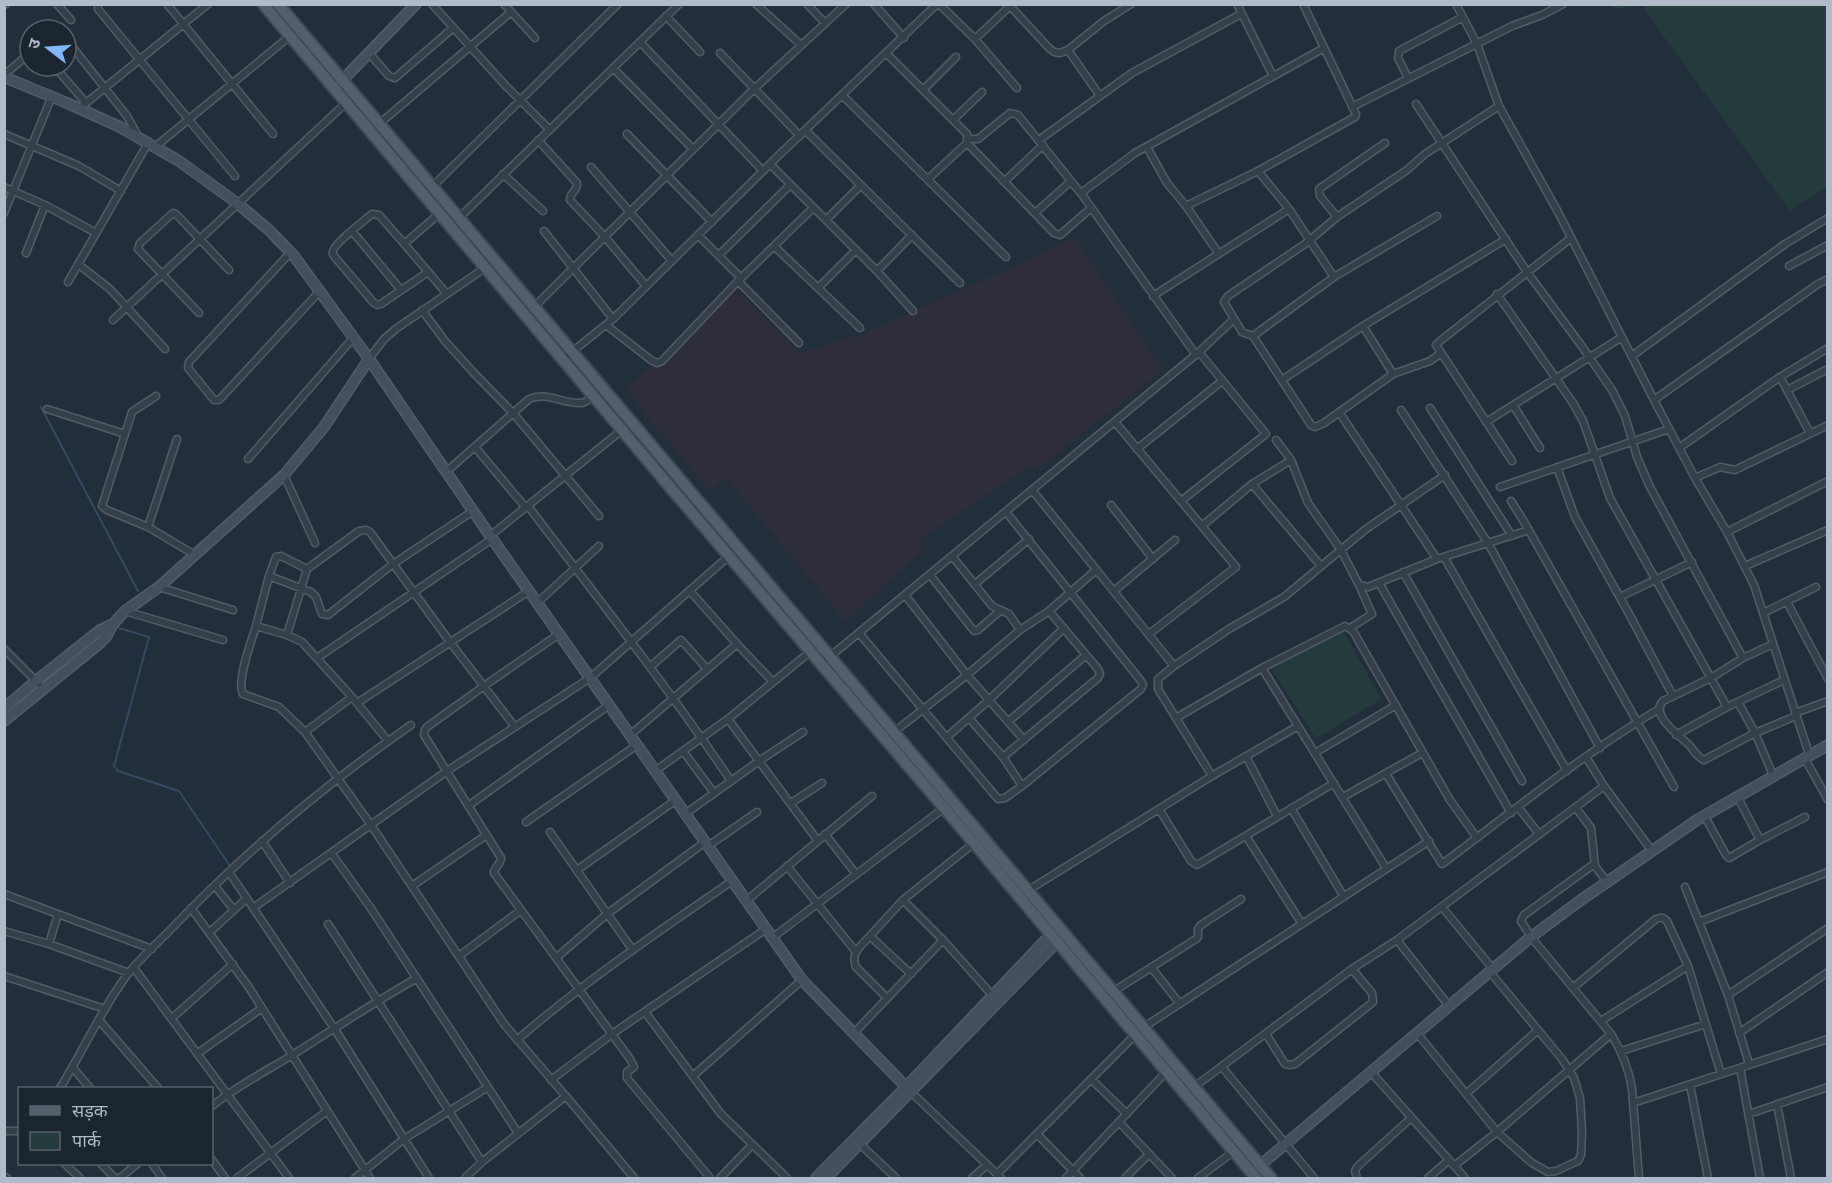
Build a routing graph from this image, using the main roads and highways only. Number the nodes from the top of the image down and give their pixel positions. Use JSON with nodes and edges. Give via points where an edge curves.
{"nodes":[{"id":1,"x":263,"y":4,"type":"edge"},
{"id":2,"x":278,"y":4,"type":"edge"},
{"id":3,"x":338,"y":84,"type":"junction"},
{"id":4,"x":826,"y":661,"type":"junction"},
{"id":5,"x":1023,"y":894,"type":"junction"},
{"id":6,"x":1058,"y":934,"type":"junction"},
{"id":7,"x":1253,"y":1176,"type":"edge"},
{"id":8,"x":1271,"y":1179,"type":"edge"}],
"edges":[{"from":1,"to":3,"type":"main road"},
{"from":2,"to":3,"type":"main road"},
{"from":3,"to":4,"type":"main road","via":[[379,124],[432,186]]},
{"from":3,"to":4,"type":"main road","via":[[347,102],[622,430],[811,651]]},
{"from":4,"to":5,"type":"main road","via":[[944,808]]},
{"from":4,"to":5,"type":"main road","via":[[894,732]]},
{"from":5,"to":6,"type":"main road"},
{"from":6,"to":7,"type":"main road","via":[[1135,1035]]},
{"from":6,"to":8,"type":"main road","via":[[1114,991]]}]}
